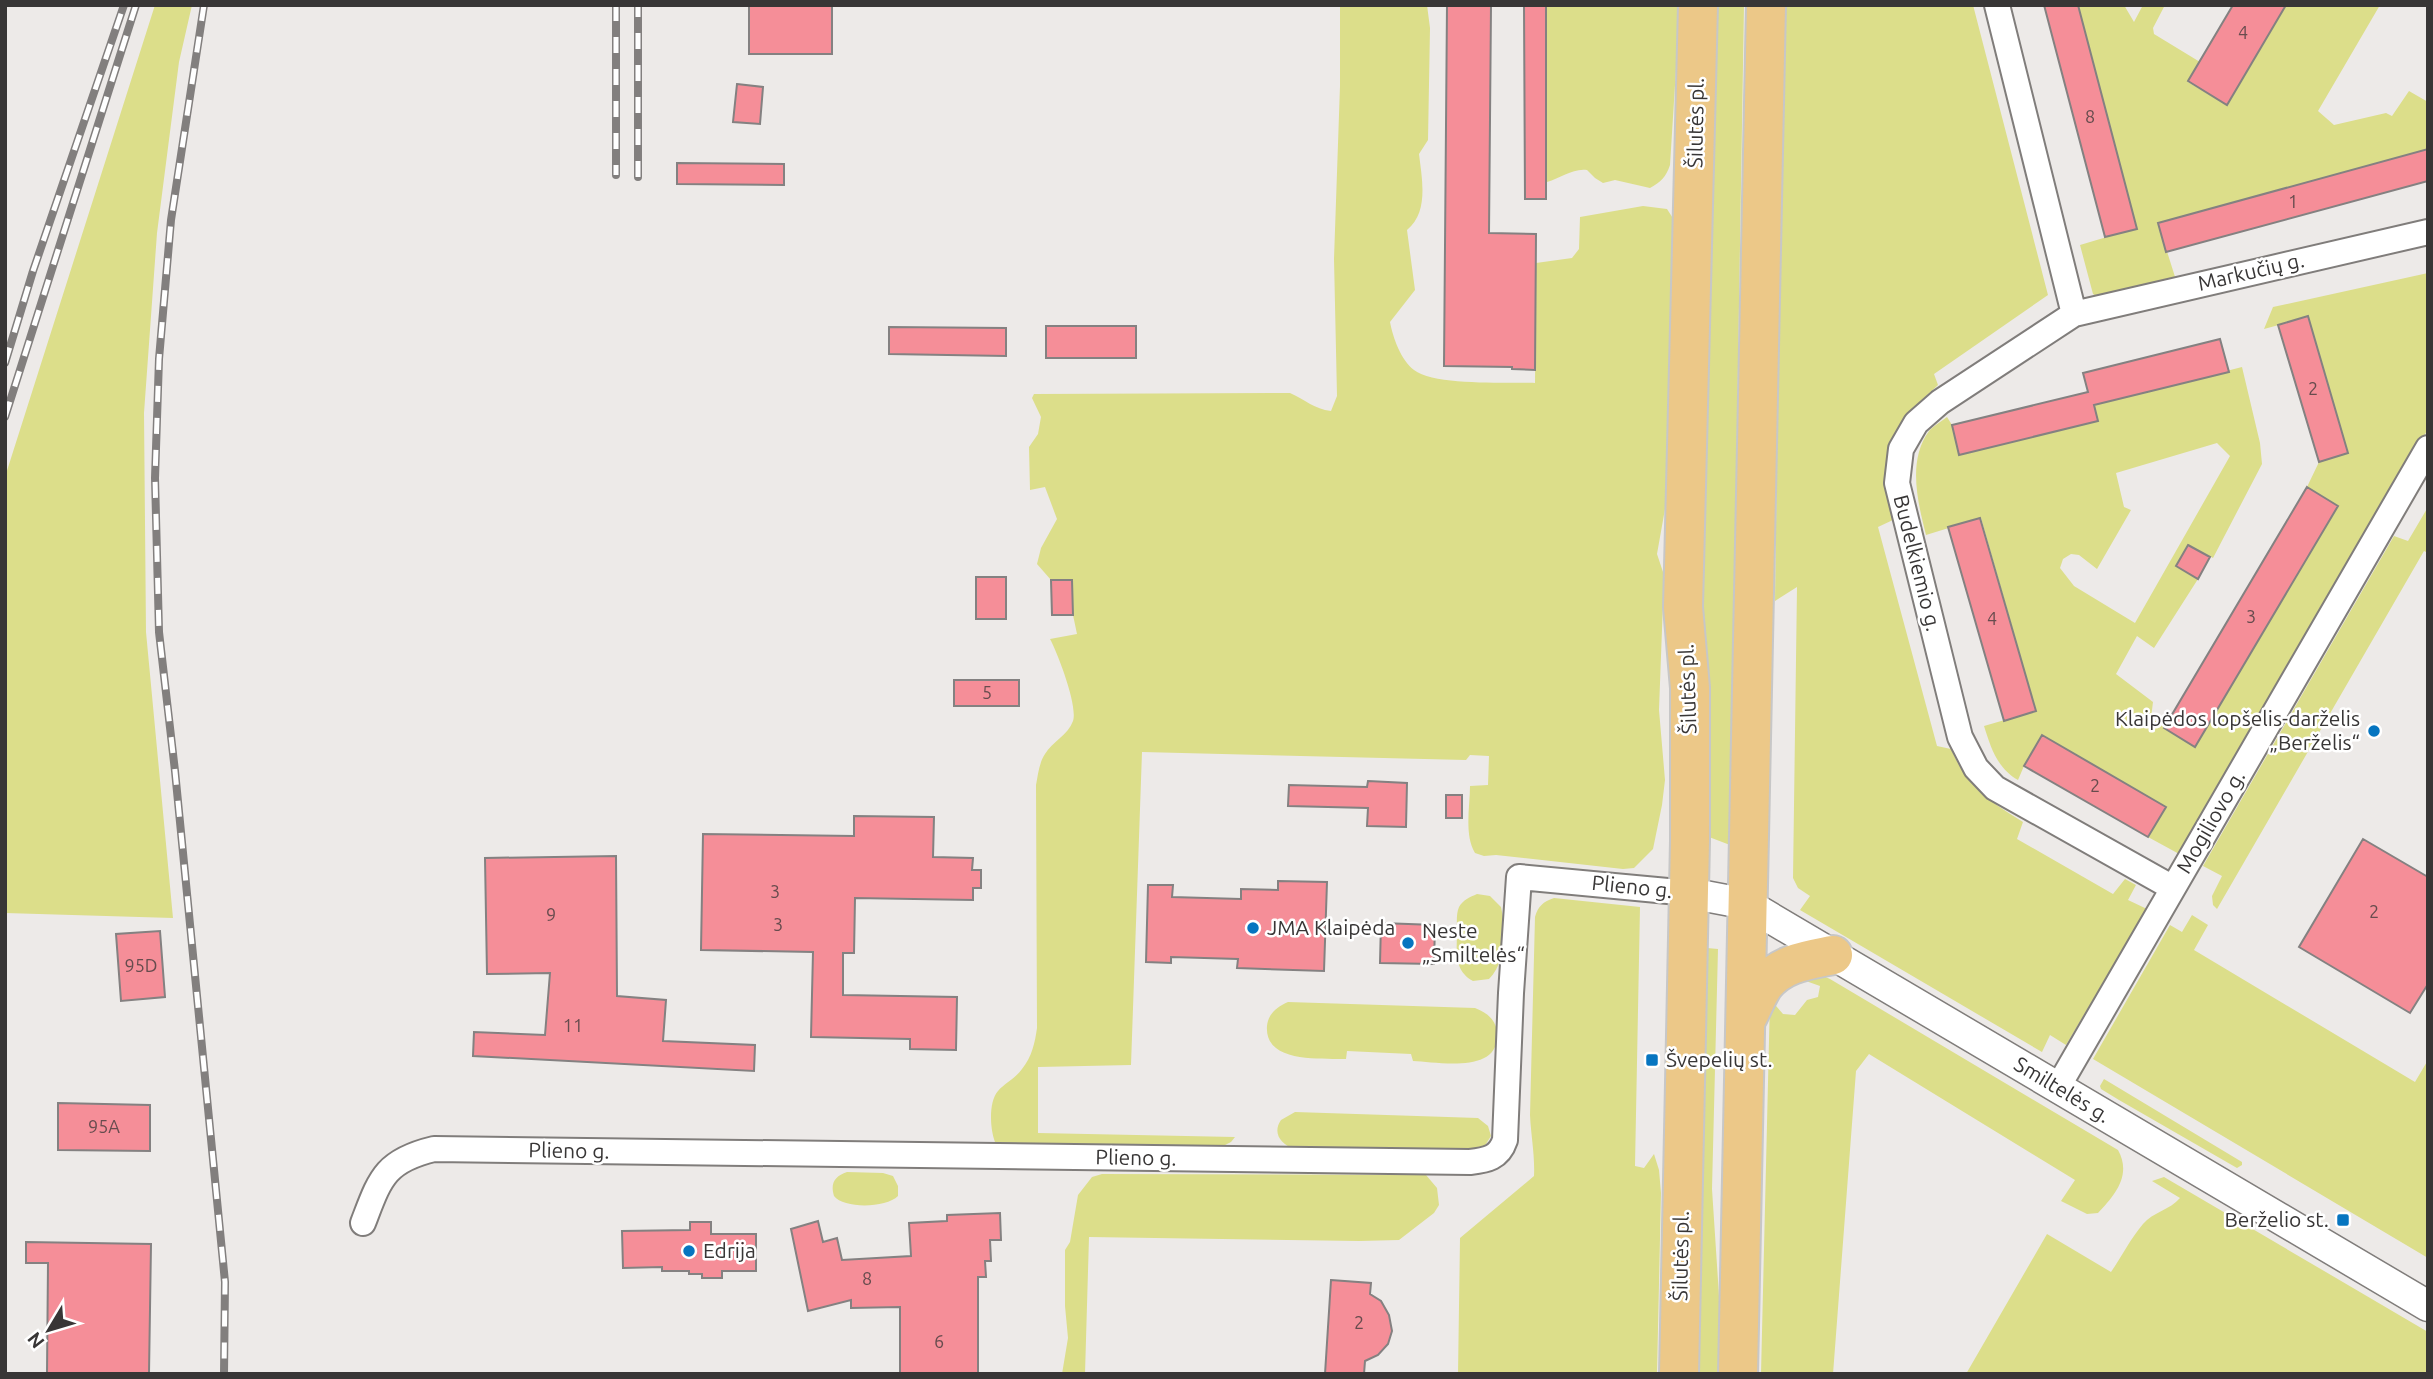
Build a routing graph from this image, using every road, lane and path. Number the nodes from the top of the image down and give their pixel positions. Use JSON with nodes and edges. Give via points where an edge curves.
{"nodes":[{"id":1,"x":1699,"y":5,"type":"edge"},
{"id":2,"x":1766,"y":5,"type":"edge"},
{"id":3,"x":1997,"y":5,"type":"edge"},
{"id":4,"x":2428,"y":232,"type":"edge"},
{"id":5,"x":2074,"y":314,"type":"junction"},
{"id":6,"x":2428,"y":448,"type":"edge"},
{"id":7,"x":2173,"y":888,"type":"junction"},
{"id":8,"x":1689,"y":893,"type":"junction"},
{"id":9,"x":1747,"y":904,"type":"junction"},
{"id":10,"x":1833,"y":955,"type":"junction"},
{"id":11,"x":1745,"y":1022,"type":"junction"},
{"id":12,"x":2058,"y":1087,"type":"junction"},
{"id":13,"x":363,"y":1223,"type":"dead end"},
{"id":14,"x":2428,"y":1306,"type":"edge"},
{"id":15,"x":1679,"y":1374,"type":"edge"},
{"id":16,"x":1738,"y":1374,"type":"edge"}],
"edges":[{"from":1,"to":8,"type":"main road","name":"Šilutės pl.","via":[[1683,607],[1690,688]]},
{"from":2,"to":9,"type":"main road"},
{"from":3,"to":5,"type":"street"},
{"from":4,"to":5,"type":"street","name":"Markučių g."},
{"from":5,"to":7,"type":"street","name":"Budelkiemio g.","via":[[1940,402],[1916,423],[1901,449],[1897,483],[1960,737],[1976,768],[1995,788]]},
{"from":6,"to":7,"type":"street","name":"Mogiliovo g."},
{"from":7,"to":12,"type":"street","name":"Mogiliovo g."},
{"from":8,"to":9,"type":"street","name":"Smiltelės g."},
{"from":8,"to":13,"type":"street","name":"Plieno g.","via":[[1519,877],[1505,1140],[1502,1150],[1485,1160],[434,1149],[410,1155],[393,1166],[379,1182]]},
{"from":8,"to":15,"type":"main road","name":"Šilutės pl."},
{"from":9,"to":10,"type":"street","name":"Smiltelės g."},
{"from":9,"to":11,"type":"main road"},
{"from":10,"to":11,"type":"main road","via":[[1782,969],[1764,985]]},
{"from":10,"to":12,"type":"street","name":"Smiltelės g."},
{"from":11,"to":16,"type":"main road"},
{"from":12,"to":14,"type":"street","name":"Smiltelės g."}]}
